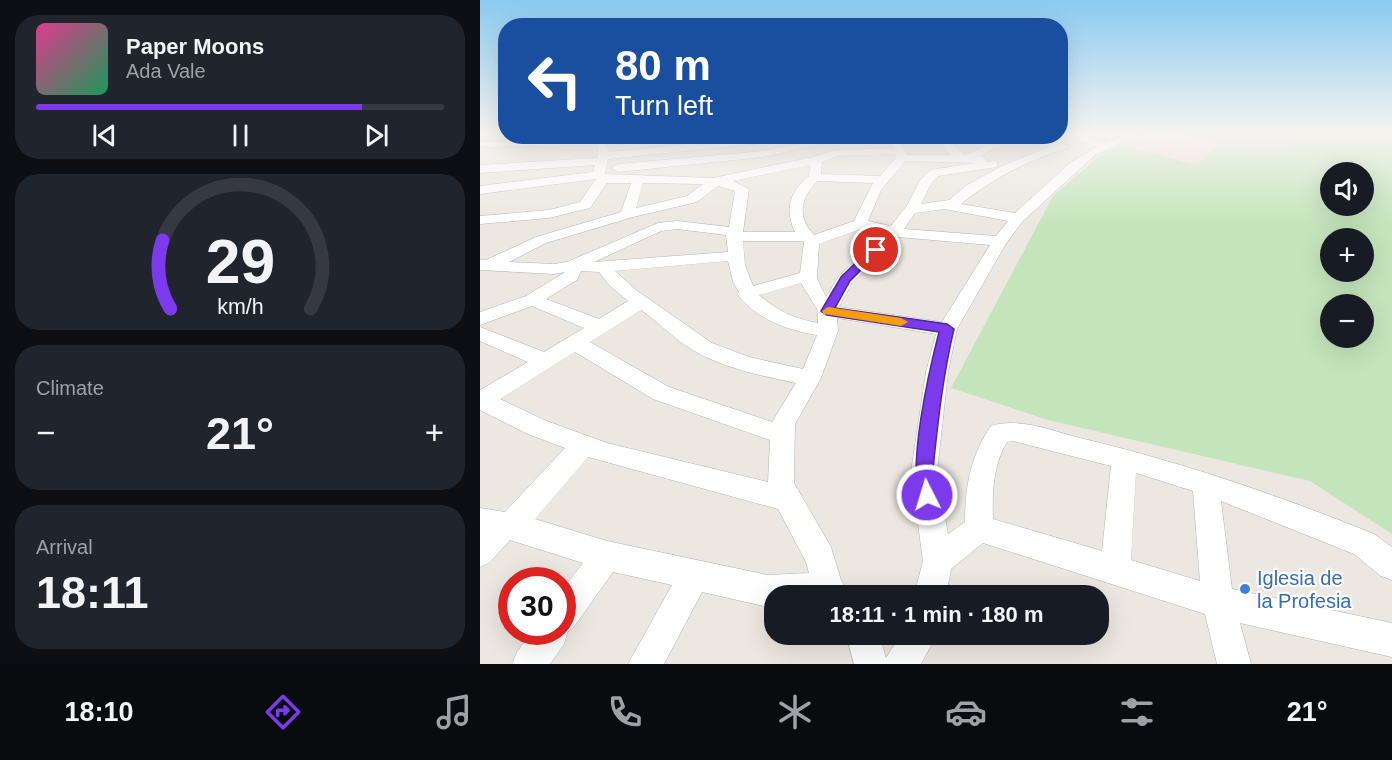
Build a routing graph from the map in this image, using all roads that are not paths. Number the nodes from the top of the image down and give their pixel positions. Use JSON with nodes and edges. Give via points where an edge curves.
{"nodes":[{"id":1,"x":550,"y":163,"type":"edge"},
{"id":2,"x":565,"y":163,"type":"edge"},
{"id":3,"x":586,"y":163,"type":"edge"},
{"id":4,"x":601,"y":163,"type":"edge"},
{"id":5,"x":609,"y":163,"type":"edge"},
{"id":6,"x":802,"y":163,"type":"edge"},
{"id":7,"x":816,"y":163,"type":"edge"},
{"id":8,"x":894,"y":163,"type":"edge"},
{"id":9,"x":1021,"y":163,"type":"edge"},
{"id":10,"x":1077,"y":163,"type":"edge"},
{"id":11,"x":993,"y":164,"type":"joint"},
{"id":12,"x":547,"y":165,"type":"junction"},
{"id":13,"x":1006,"y":169,"type":"junction"},
{"id":14,"x":480,"y":170,"type":"edge"},
{"id":15,"x":815,"y":177,"type":"junction"},
{"id":16,"x":638,"y":179,"type":"junction"},
{"id":17,"x":883,"y":180,"type":"junction"},
{"id":18,"x":716,"y":181,"type":"junction"},
{"id":19,"x":480,"y":190,"type":"edge"},
{"id":20,"x":945,"y":205,"type":"junction"},
{"id":21,"x":910,"y":210,"type":"junction"},
{"id":22,"x":628,"y":214,"type":"junction"},
{"id":23,"x":1018,"y":218,"type":"junction"},
{"id":24,"x":486,"y":219,"type":"edge"},
{"id":25,"x":860,"y":224,"type":"junction"},
{"id":26,"x":894,"y":232,"type":"junction"},
{"id":27,"x":734,"y":235,"type":"junction"},
{"id":28,"x":808,"y":238,"type":"junction"},
{"id":29,"x":1000,"y":241,"type":"junction"},
{"id":30,"x":736,"y":256,"type":"junction"},
{"id":31,"x":484,"y":265,"type":"edge"},
{"id":32,"x":571,"y":266,"type":"junction"},
{"id":33,"x":604,"y":267,"type":"junction"},
{"id":34,"x":806,"y":277,"type":"junction"},
{"id":35,"x":746,"y":294,"type":"junction"},
{"id":36,"x":532,"y":300,"type":"junction"},
{"id":37,"x":640,"y":302,"type":"junction"},
{"id":38,"x":484,"y":314,"type":"edge"},
{"id":39,"x":828,"y":321,"type":"junction"},
{"id":40,"x":601,"y":327,"type":"junction"},
{"id":41,"x":947,"y":329,"type":"junction"},
{"id":42,"x":480,"y":333,"type":"edge"},
{"id":43,"x":574,"y":342,"type":"junction"},
{"id":44,"x":543,"y":360,"type":"junction"},
{"id":45,"x":810,"y":378,"type":"junction"},
{"id":46,"x":480,"y":400,"type":"edge"},
{"id":47,"x":783,"y":435,"type":"junction"},
{"id":48,"x":584,"y":445,"type":"junction"},
{"id":49,"x":1124,"y":459,"type":"junction"},
{"id":50,"x":1206,"y":483,"type":"junction"},
{"id":51,"x":787,"y":499,"type":"junction"},
{"id":52,"x":499,"y":524,"type":"edge"},
{"id":53,"x":979,"y":528,"type":"junction"},
{"id":54,"x":480,"y":552,"type":"edge"},
{"id":55,"x":607,"y":556,"type":"junction"},
{"id":56,"x":938,"y":561,"type":"junction"},
{"id":57,"x":1392,"y":565,"type":"edge"},
{"id":58,"x":1115,"y":571,"type":"junction"},
{"id":59,"x":695,"y":575,"type":"junction"},
{"id":60,"x":829,"y":585,"type":"edge"},
{"id":61,"x":933,"y":585,"type":"edge"},
{"id":62,"x":764,"y":590,"type":"edge"},
{"id":63,"x":576,"y":598,"type":"edge"},
{"id":64,"x":1218,"y":602,"type":"junction"},
{"id":65,"x":1392,"y":640,"type":"edge"},
{"id":66,"x":543,"y":645,"type":"edge"},
{"id":67,"x":865,"y":645,"type":"edge"},
{"id":68,"x":914,"y":645,"type":"edge"},
{"id":69,"x":529,"y":664,"type":"edge"},
{"id":70,"x":645,"y":664,"type":"edge"},
{"id":71,"x":871,"y":664,"type":"edge"},
{"id":72,"x":901,"y":664,"type":"edge"},
{"id":73,"x":1234,"y":664,"type":"edge"}],
"edges":[{"from":1,"to":12,"type":"street"},
{"from":2,"to":12,"type":"street"},
{"from":3,"to":19,"type":"street"},
{"from":4,"to":24,"type":"street","via":[[590,198],[583,206]]},
{"from":5,"to":16,"type":"street"},
{"from":6,"to":18,"type":"street"},
{"from":7,"to":15,"type":"street"},
{"from":8,"to":17,"type":"street"},
{"from":9,"to":13,"type":"street"},
{"from":10,"to":23,"type":"street"},
{"from":11,"to":13,"type":"street"},
{"from":11,"to":21,"type":"street","via":[[934,173]]},
{"from":12,"to":14,"type":"street"},
{"from":13,"to":20,"type":"street"},
{"from":15,"to":17,"type":"street"},
{"from":15,"to":28,"type":"street","via":[[797,198],[797,221]]},
{"from":16,"to":18,"type":"street"},
{"from":16,"to":22,"type":"street"},
{"from":17,"to":25,"type":"street"},
{"from":18,"to":22,"type":"street","via":[[692,199]]},
{"from":18,"to":27,"type":"street","via":[[742,189]]},
{"from":20,"to":21,"type":"street"},
{"from":20,"to":23,"type":"street"},
{"from":21,"to":26,"type":"street"},
{"from":22,"to":31,"type":"street","via":[[541,240]]},
{"from":23,"to":29,"type":"street"},
{"from":25,"to":26,"type":"street"},
{"from":25,"to":28,"type":"street"},
{"from":26,"to":29,"type":"street"},
{"from":26,"to":39,"type":"street","via":[[845,280]]},
{"from":27,"to":28,"type":"street"},
{"from":27,"to":30,"type":"street"},
{"from":27,"to":32,"type":"street","via":[[668,225]]},
{"from":28,"to":34,"type":"street"},
{"from":29,"to":41,"type":"street"},
{"from":30,"to":33,"type":"street"},
{"from":30,"to":35,"type":"street","via":[[739,281]]},
{"from":31,"to":32,"type":"street","via":[[554,269]]},
{"from":32,"to":33,"type":"street"},
{"from":32,"to":36,"type":"street","via":[[571,276]]},
{"from":33,"to":37,"type":"street","via":[[611,278]]},
{"from":34,"to":35,"type":"street"},
{"from":34,"to":39,"type":"street"},
{"from":35,"to":39,"type":"street","via":[[783,320]]},
{"from":36,"to":38,"type":"street"},
{"from":36,"to":40,"type":"street"},
{"from":37,"to":40,"type":"street"},
{"from":37,"to":45,"type":"street","via":[[692,340],[720,354]]},
{"from":39,"to":41,"type":"street"},
{"from":39,"to":45,"type":"street"},
{"from":40,"to":43,"type":"street"},
{"from":41,"to":56,"type":"street","via":[[936,372],[924,472]]},
{"from":42,"to":44,"type":"street"},
{"from":43,"to":44,"type":"street"},
{"from":43,"to":47,"type":"street","via":[[661,393]]},
{"from":44,"to":46,"type":"street"},
{"from":45,"to":47,"type":"street","via":[[783,423]]},
{"from":46,"to":48,"type":"street"},
{"from":47,"to":51,"type":"street","via":[[781,483]]},
{"from":48,"to":51,"type":"street"},
{"from":48,"to":52,"type":"street"},
{"from":49,"to":50,"type":"street"},
{"from":49,"to":53,"type":"street","via":[[1013,432],[1000,433],[992,444],[978,487]]},
{"from":49,"to":58,"type":"street"},
{"from":50,"to":57,"type":"street","via":[[1364,544]]},
{"from":50,"to":64,"type":"street"},
{"from":51,"to":60,"type":"street","via":[[820,558]]},
{"from":52,"to":54,"type":"street"},
{"from":52,"to":55,"type":"street"},
{"from":53,"to":56,"type":"street"},
{"from":53,"to":58,"type":"street"},
{"from":55,"to":59,"type":"street"},
{"from":55,"to":63,"type":"street"},
{"from":56,"to":61,"type":"street"},
{"from":58,"to":64,"type":"street"},
{"from":59,"to":62,"type":"street"},
{"from":59,"to":70,"type":"street"},
{"from":64,"to":65,"type":"street"},
{"from":64,"to":73,"type":"street"},
{"from":66,"to":69,"type":"street"},
{"from":67,"to":71,"type":"street"},
{"from":68,"to":72,"type":"street"}]}
